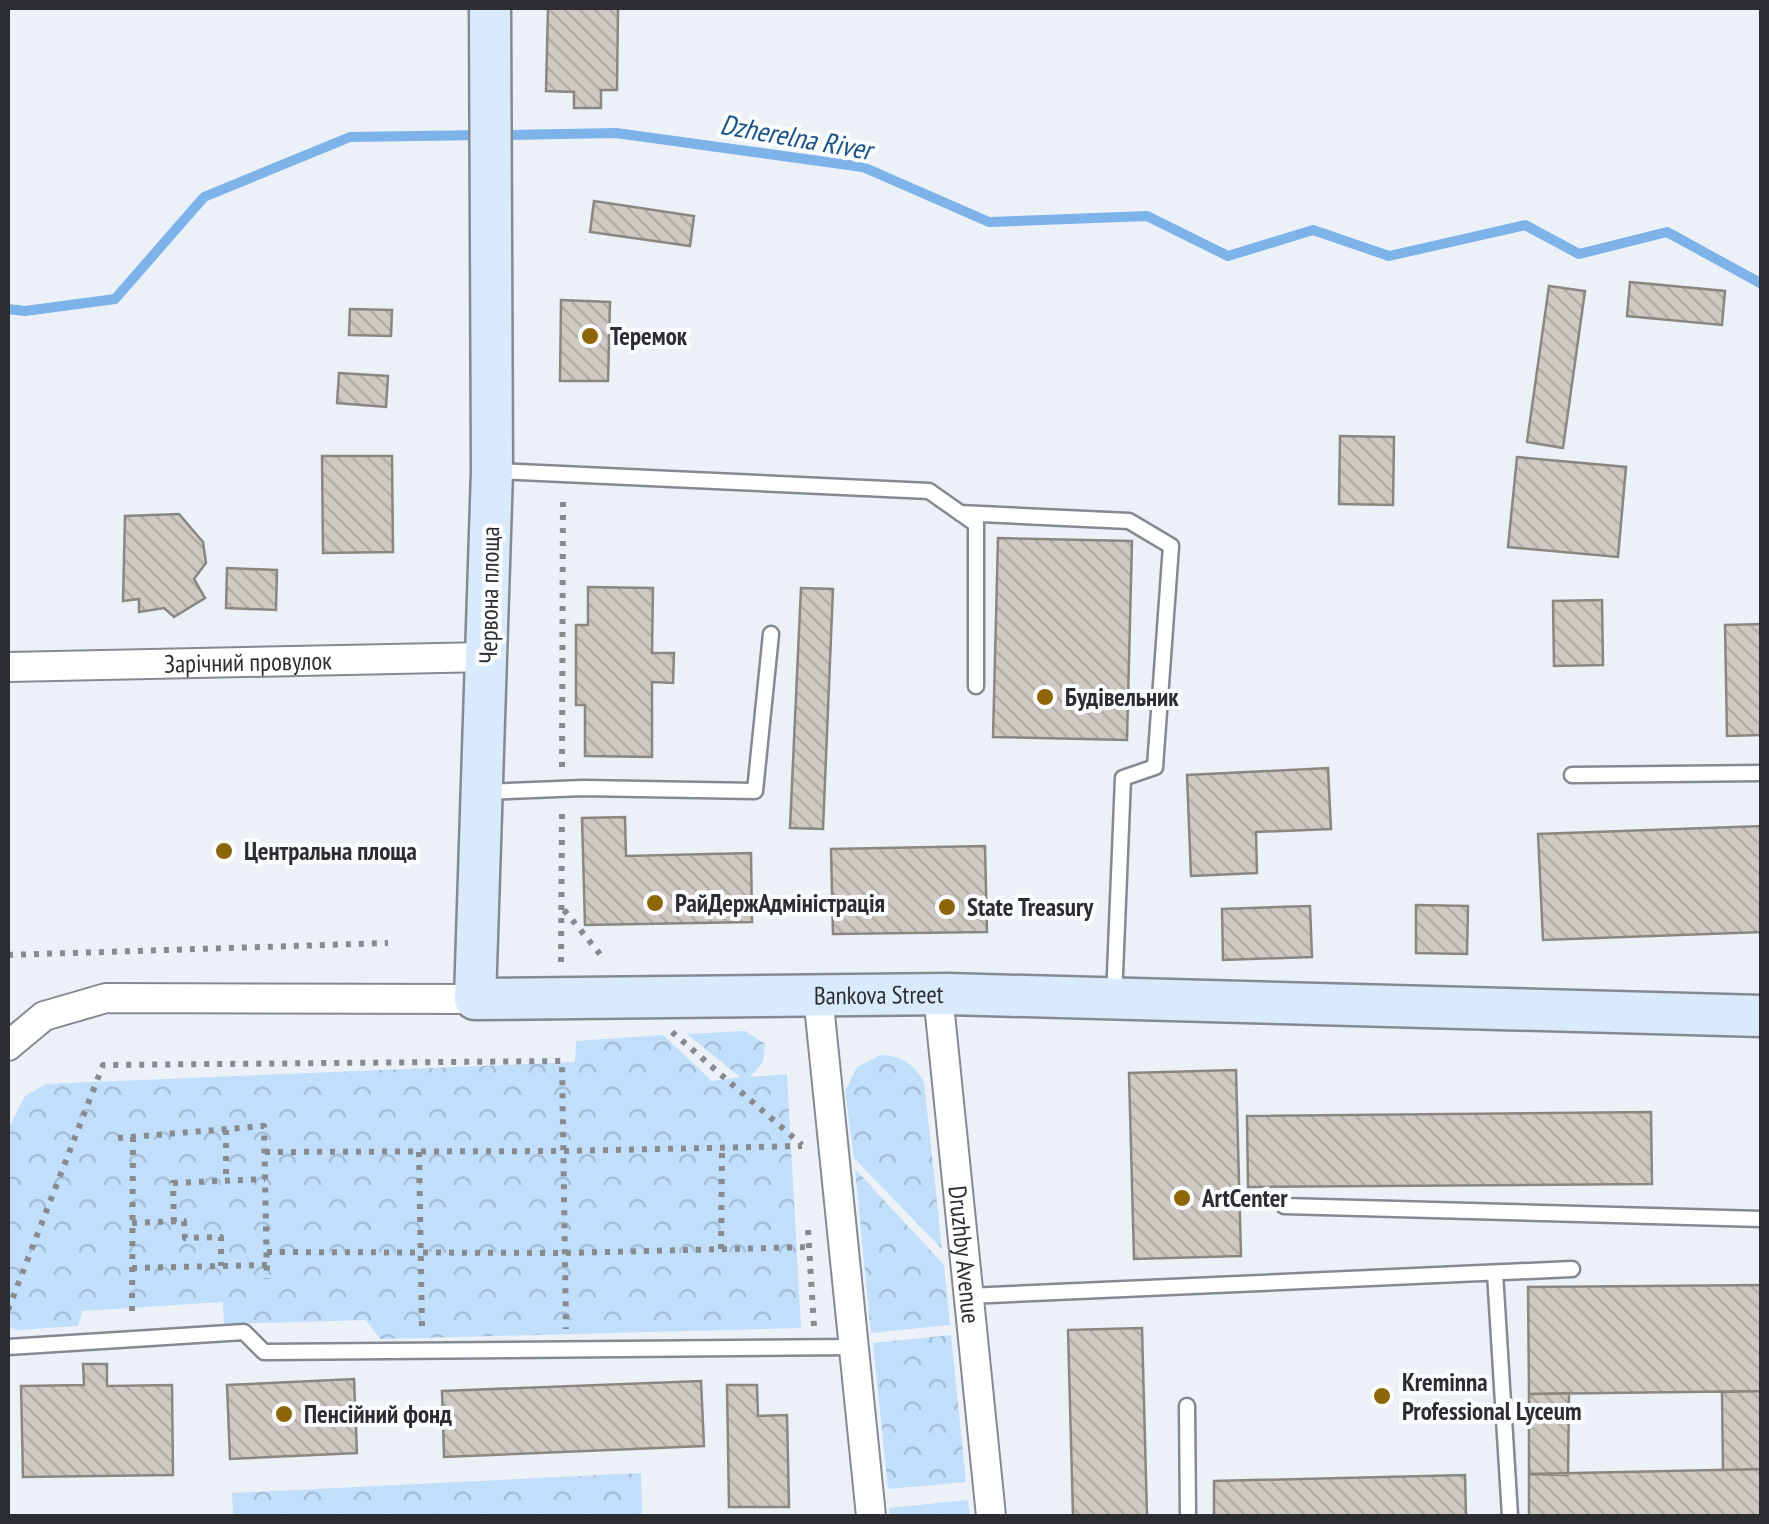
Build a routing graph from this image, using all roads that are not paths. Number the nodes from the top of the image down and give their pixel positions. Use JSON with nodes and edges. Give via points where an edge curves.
{"nodes":[{"id":1,"x":490,"y":18,"type":"edge"},
{"id":2,"x":492,"y":471,"type":"junction"},
{"id":3,"x":960,"y":513,"type":"junction"},
{"id":4,"x":771,"y":634,"type":"dead end"},
{"id":5,"x":488,"y":657,"type":"junction"},
{"id":6,"x":8,"y":667,"type":"edge"},
{"id":7,"x":976,"y":686,"type":"dead end"},
{"id":8,"x":1762,"y":773,"type":"edge"},
{"id":9,"x":1572,"y":775,"type":"dead end"},
{"id":10,"x":483,"y":792,"type":"junction"},
{"id":11,"x":938,"y":994,"type":"junction"},
{"id":12,"x":818,"y":995,"type":"junction"},
{"id":13,"x":476,"y":998,"type":"junction"},
{"id":14,"x":1114,"y":998,"type":"junction"},
{"id":15,"x":1762,"y":1016,"type":"edge"},
{"id":16,"x":8,"y":1046,"type":"edge"},
{"id":17,"x":1284,"y":1206,"type":"dead end"},
{"id":18,"x":1762,"y":1219,"type":"edge"},
{"id":19,"x":1572,"y":1269,"type":"dead end"},
{"id":20,"x":1495,"y":1272,"type":"junction"},
{"id":21,"x":968,"y":1296,"type":"junction"},
{"id":22,"x":8,"y":1346,"type":"edge"},
{"id":23,"x":854,"y":1347,"type":"junction"},
{"id":24,"x":1187,"y":1406,"type":"dead end"},
{"id":25,"x":871,"y":1516,"type":"edge"},
{"id":26,"x":991,"y":1516,"type":"edge"},
{"id":27,"x":1188,"y":1516,"type":"edge"},
{"id":28,"x":1510,"y":1516,"type":"edge"}],
"edges":[{"from":1,"to":2,"type":"street","name":"Червона площа"},
{"from":2,"to":3,"type":"lane","via":[[929,491]]},
{"from":2,"to":5,"type":"street","name":"Червона площа"},
{"from":3,"to":7,"type":"lane","via":[[976,524]]},
{"from":3,"to":14,"type":"lane","via":[[1129,520],[1171,546],[1155,767],[1122,778]]},
{"from":4,"to":10,"type":"lane","via":[[755,791]]},
{"from":5,"to":6,"type":"street","name":"Зарічний провулок"},
{"from":5,"to":10,"type":"street","name":"Червона площа"},
{"from":8,"to":9,"type":"lane"},
{"from":10,"to":13,"type":"street","name":"Червона площа"},
{"from":11,"to":12,"type":"street","name":"Bankova Street"},
{"from":11,"to":14,"type":"street","name":"Bankova Street"},
{"from":11,"to":21,"type":"street","name":"Druzhby Avenue"},
{"from":12,"to":13,"type":"street","name":"Bankova Street"},
{"from":12,"to":23,"type":"street"},
{"from":13,"to":16,"type":"street","name":"Bankova Street","via":[[106,998],[44,1016]]},
{"from":14,"to":15,"type":"street","name":"Bankova Street"},
{"from":17,"to":18,"type":"lane"},
{"from":19,"to":20,"type":"lane"},
{"from":20,"to":21,"type":"lane"},
{"from":20,"to":28,"type":"lane"},
{"from":21,"to":26,"type":"street","name":"Druzhby Avenue"},
{"from":22,"to":23,"type":"lane","via":[[244,1332],[264,1352]]},
{"from":23,"to":25,"type":"street"},
{"from":24,"to":27,"type":"lane"}]}
